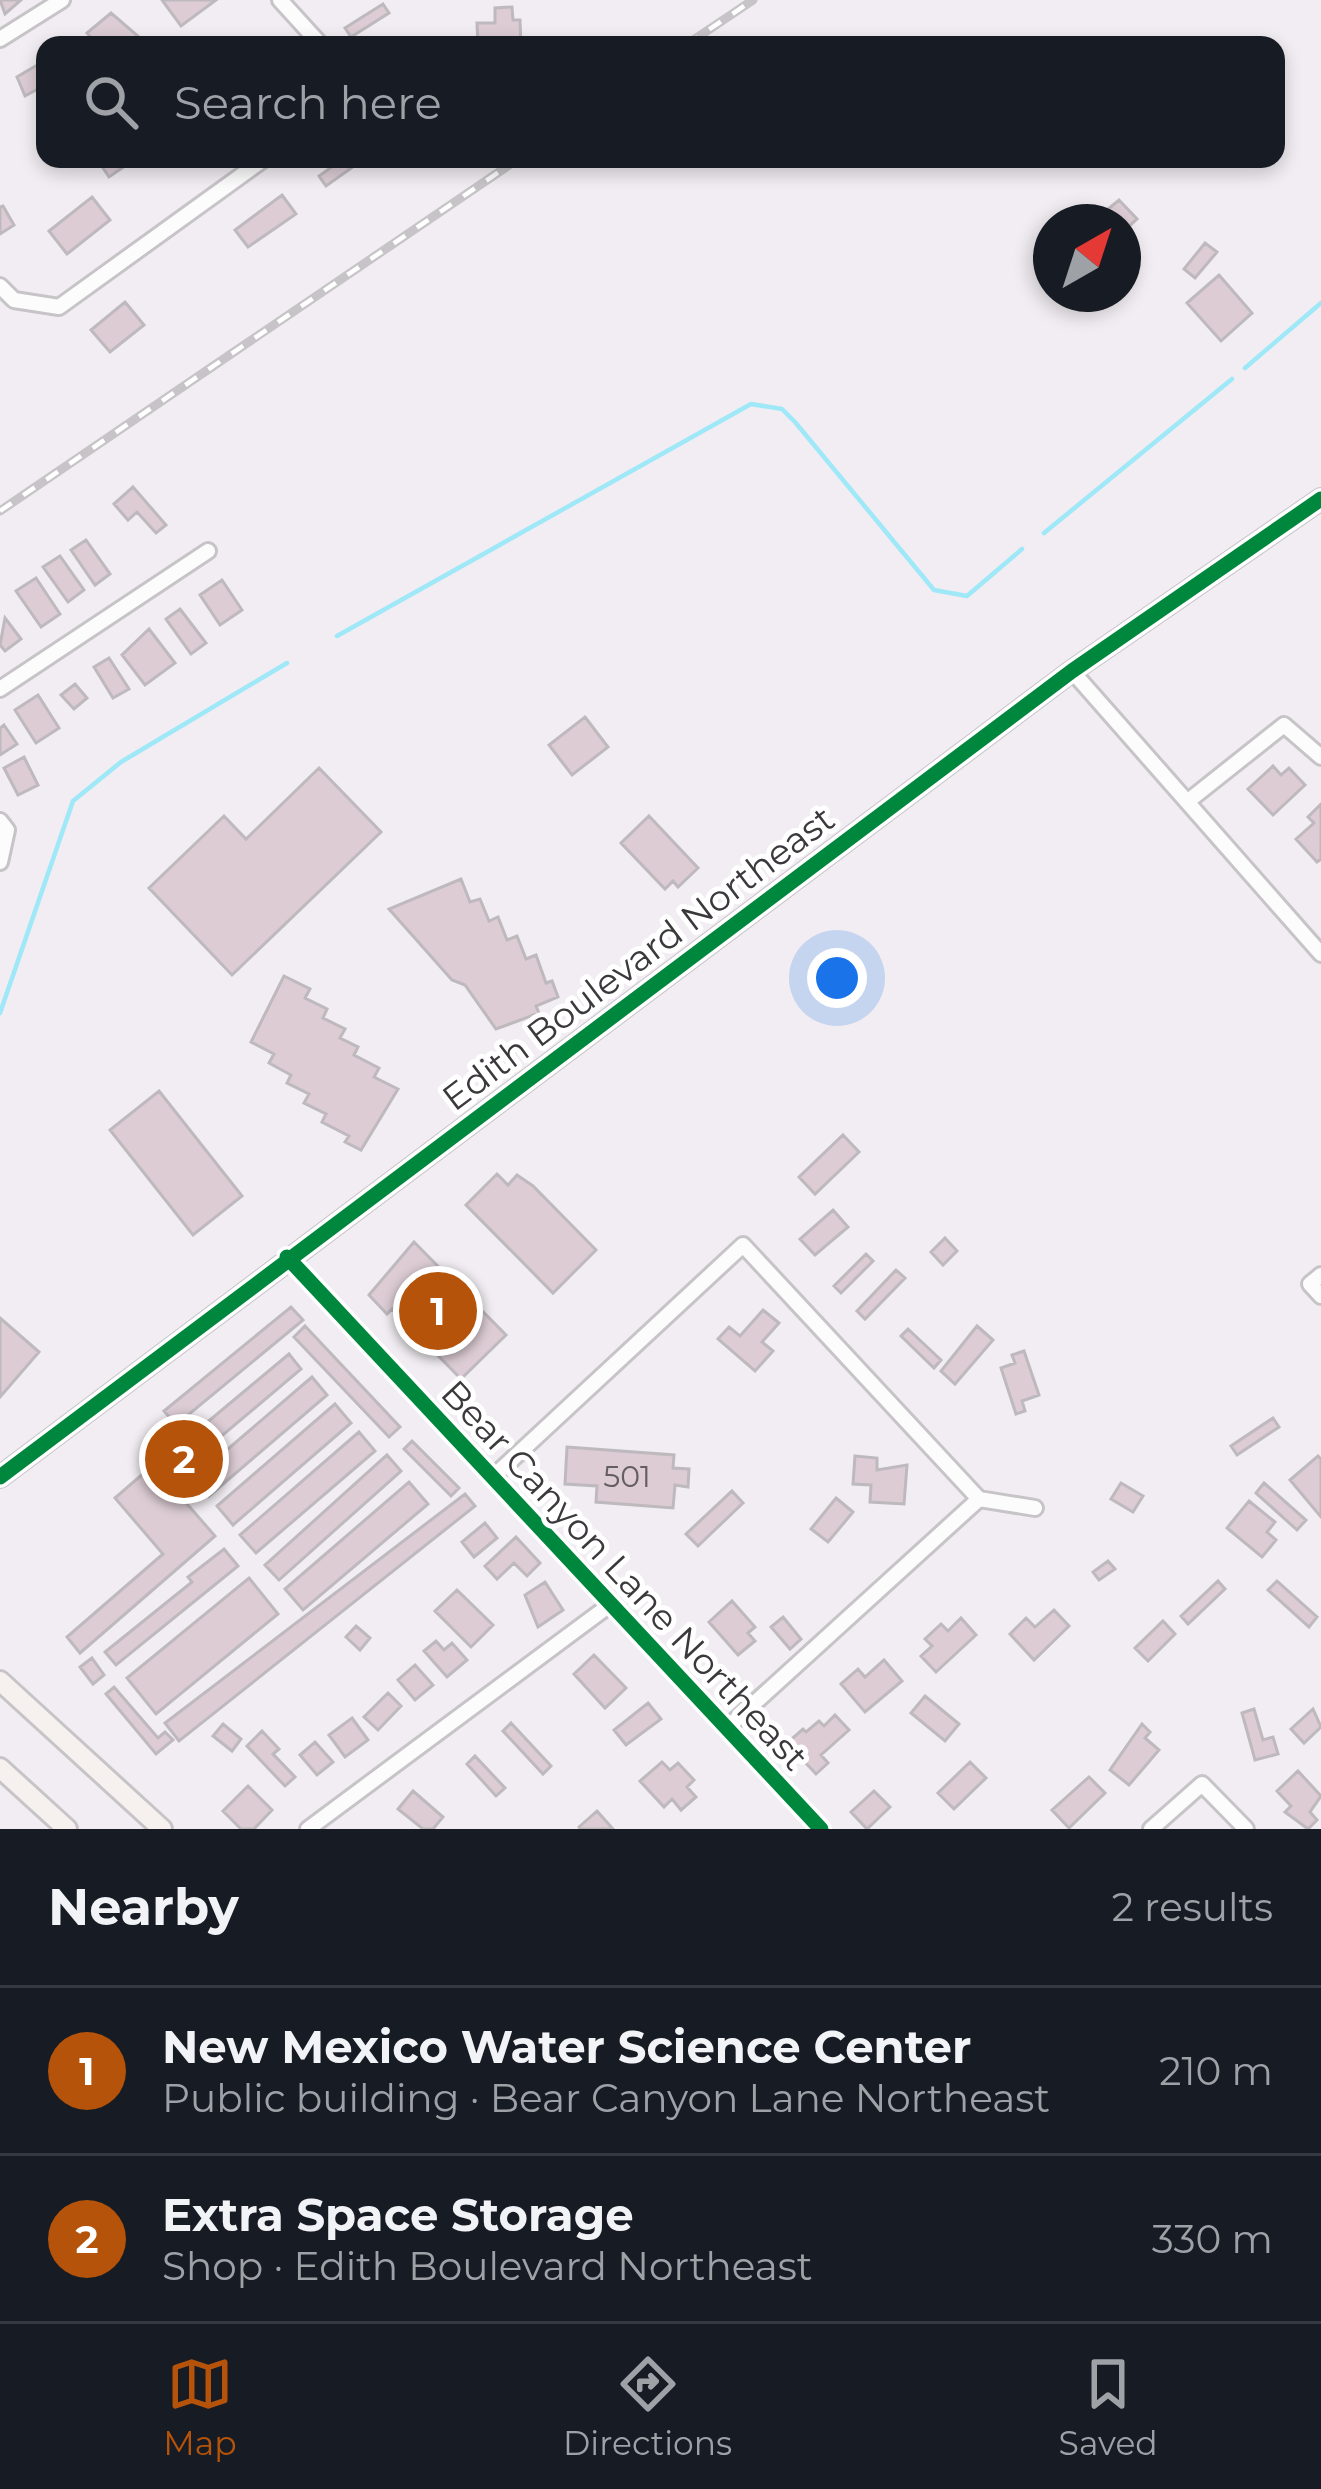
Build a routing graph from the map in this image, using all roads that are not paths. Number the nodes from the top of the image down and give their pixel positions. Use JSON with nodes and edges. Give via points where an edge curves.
{"nodes":[{"id":1,"x":62,"y":0,"type":"edge"},
{"id":2,"x":280,"y":0,"type":"edge"},
{"id":3,"x":313,"y":36,"type":"edge"},
{"id":4,"x":0,"y":39,"type":"edge"},
{"id":5,"x":252,"y":168,"type":"edge"},
{"id":6,"x":0,"y":286,"type":"edge"},
{"id":7,"x":1321,"y":499,"type":"edge"},
{"id":8,"x":208,"y":551,"type":"dead end"},
{"id":9,"x":1072,"y":671,"type":"junction"},
{"id":10,"x":0,"y":689,"type":"edge"},
{"id":11,"x":1321,"y":757,"type":"edge"},
{"id":12,"x":1187,"y":802,"type":"junction"},
{"id":13,"x":0,"y":821,"type":"edge"},
{"id":14,"x":0,"y":862,"type":"edge"},
{"id":15,"x":1321,"y":954,"type":"edge"},
{"id":16,"x":287,"y":1257,"type":"junction"},
{"id":17,"x":1321,"y":1275,"type":"edge"},
{"id":18,"x":1321,"y":1296,"type":"edge"},
{"id":19,"x":0,"y":1477,"type":"edge"},
{"id":20,"x":493,"y":1478,"type":"junction"},
{"id":21,"x":979,"y":1498,"type":"junction"},
{"id":22,"x":1035,"y":1508,"type":"dead end"},
{"id":23,"x":611,"y":1604,"type":"junction"},
{"id":24,"x":0,"y":1681,"type":"edge"},
{"id":25,"x":728,"y":1728,"type":"junction"},
{"id":26,"x":0,"y":1768,"type":"edge"},
{"id":27,"x":67,"y":1829,"type":"edge"},
{"id":28,"x":162,"y":1829,"type":"edge"},
{"id":29,"x":308,"y":1829,"type":"edge"},
{"id":30,"x":821,"y":1829,"type":"edge"},
{"id":31,"x":1150,"y":1829,"type":"edge"},
{"id":32,"x":1246,"y":1829,"type":"edge"}],
"edges":[{"from":1,"to":4,"type":"street"},
{"from":2,"to":3,"type":"street"},
{"from":5,"to":6,"type":"street","via":[[59,307],[14,300]]},
{"from":7,"to":9,"type":"street","name":"Edith Boulevard Northeast"},
{"from":8,"to":10,"type":"street"},
{"from":9,"to":12,"type":"street"},
{"from":9,"to":16,"type":"street","name":"Edith Boulevard Northeast"},
{"from":11,"to":12,"type":"street","via":[[1284,725]]},
{"from":12,"to":15,"type":"street"},
{"from":13,"to":14,"type":"street","via":[[7,830]]},
{"from":16,"to":19,"type":"street","name":"Edith Boulevard Northeast"},
{"from":16,"to":20,"type":"street","name":"Bear Canyon Lane Northeast"},
{"from":17,"to":18,"type":"street","via":[[1310,1284]]},
{"from":20,"to":21,"type":"street","via":[[743,1245]]},
{"from":20,"to":23,"type":"street","name":"Bear Canyon Lane Northeast"},
{"from":21,"to":22,"type":"street"},
{"from":21,"to":25,"type":"street"},
{"from":23,"to":25,"type":"street","name":"Bear Canyon Lane Northeast"},
{"from":23,"to":29,"type":"street"},
{"from":24,"to":28,"type":"street"},
{"from":25,"to":30,"type":"street","name":"Bear Canyon Lane Northeast"},
{"from":26,"to":27,"type":"street"},
{"from":31,"to":32,"type":"street","via":[[1202,1784]]}]}
